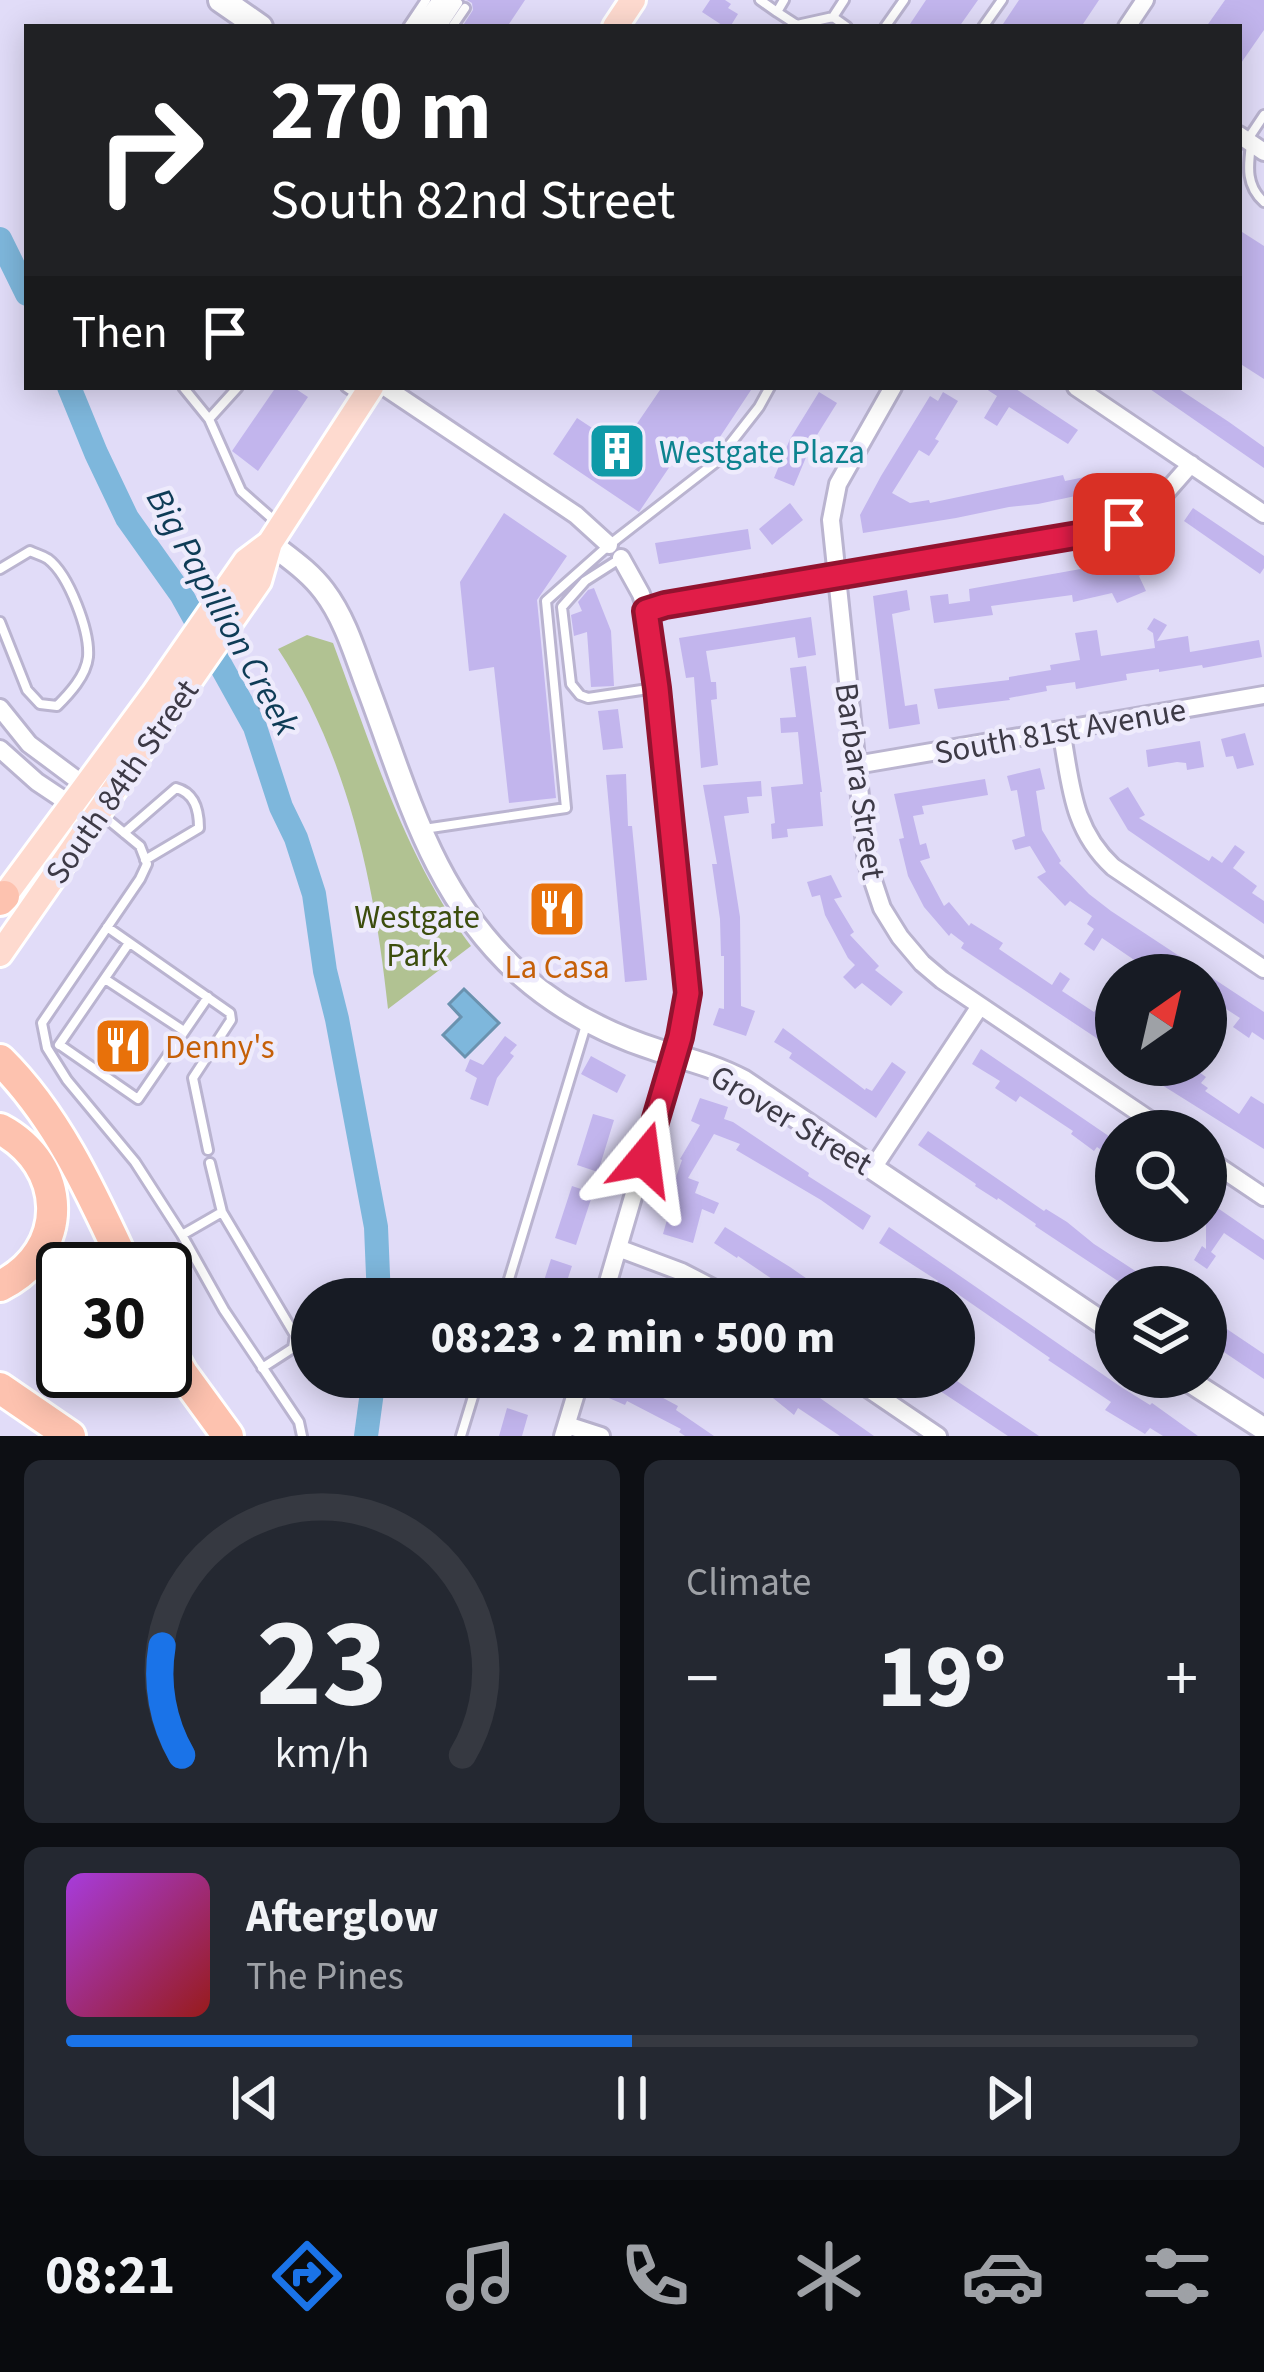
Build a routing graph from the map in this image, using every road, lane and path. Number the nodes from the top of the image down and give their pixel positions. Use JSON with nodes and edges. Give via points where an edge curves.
{"nodes":[{"id":1,"x":221,"y":0,"type":"edge"},
{"id":2,"x":760,"y":0,"type":"edge"},
{"id":3,"x":784,"y":0,"type":"edge"},
{"id":4,"x":844,"y":0,"type":"edge"},
{"id":5,"x":777,"y":12,"type":"junction"},
{"id":6,"x":833,"y":17,"type":"junction"},
{"id":7,"x":256,"y":24,"type":"edge"},
{"id":8,"x":795,"y":24,"type":"edge"},
{"id":9,"x":802,"y":24,"type":"edge"},
{"id":10,"x":843,"y":24,"type":"edge"},
{"id":11,"x":1264,"y":116,"type":"edge"},
{"id":12,"x":1250,"y":143,"type":"edge"},
{"id":13,"x":1264,"y":202,"type":"edge"},
{"id":14,"x":185,"y":390,"type":"edge"},
{"id":15,"x":235,"y":390,"type":"edge"},
{"id":16,"x":366,"y":390,"type":"edge"},
{"id":17,"x":768,"y":390,"type":"edge"},
{"id":18,"x":891,"y":390,"type":"edge"},
{"id":19,"x":1080,"y":390,"type":"edge"},
{"id":20,"x":209,"y":419,"type":"junction"},
{"id":21,"x":1191,"y":464,"type":"junction"},
{"id":22,"x":1264,"y":514,"type":"edge"},
{"id":23,"x":275,"y":535,"type":"junction"},
{"id":24,"x":615,"y":552,"type":"junction"},
{"id":25,"x":0,"y":568,"type":"edge"},
{"id":26,"x":835,"y":577,"type":"junction"},
{"id":27,"x":646,"y":611,"type":"junction"},
{"id":28,"x":0,"y":622,"type":"edge"},
{"id":29,"x":657,"y":688,"type":"junction"},
{"id":30,"x":1264,"y":695,"type":"edge"},
{"id":31,"x":159,"y":706,"type":"junction"},
{"id":32,"x":0,"y":708,"type":"edge"},
{"id":33,"x":1061,"y":730,"type":"junction"},
{"id":34,"x":0,"y":748,"type":"edge"},
{"id":35,"x":856,"y":765,"type":"junction"},
{"id":36,"x":85,"y":784,"type":"junction"},
{"id":37,"x":70,"y":806,"type":"junction"},
{"id":38,"x":99,"y":812,"type":"junction"},
{"id":39,"x":421,"y":830,"type":"junction"},
{"id":40,"x":124,"y":833,"type":"junction"},
{"id":41,"x":145,"y":860,"type":"junction"},
{"id":42,"x":2,"y":899,"type":"edge"},
{"id":43,"x":107,"y":927,"type":"junction"},
{"id":44,"x":130,"y":943,"type":"junction"},
{"id":45,"x":0,"y":954,"type":"edge"},
{"id":46,"x":1264,"y":969,"type":"edge"},
{"id":47,"x":105,"y":979,"type":"junction"},
{"id":48,"x":208,"y":997,"type":"junction"},
{"id":49,"x":980,"y":1006,"type":"junction"},
{"id":50,"x":586,"y":1022,"type":"junction"},
{"id":51,"x":184,"y":1031,"type":"junction"},
{"id":52,"x":60,"y":1045,"type":"junction"},
{"id":53,"x":50,"y":1052,"type":"junction"},
{"id":54,"x":675,"y":1055,"type":"junction"},
{"id":55,"x":0,"y":1060,"type":"edge"},
{"id":56,"x":0,"y":1080,"type":"edge"},
{"id":57,"x":1135,"y":1110,"type":"edge"},
{"id":58,"x":0,"y":1129,"type":"edge"},
{"id":59,"x":64,"y":1148,"type":"junction"},
{"id":60,"x":208,"y":1150,"type":"dead end"},
{"id":61,"x":210,"y":1163,"type":"dead end"},
{"id":62,"x":874,"y":1168,"type":"junction"},
{"id":63,"x":1227,"y":1172,"type":"edge"},
{"id":64,"x":1264,"y":1197,"type":"edge"},
{"id":65,"x":222,"y":1212,"type":"junction"},
{"id":66,"x":182,"y":1235,"type":"junction"},
{"id":67,"x":115,"y":1242,"type":"edge"},
{"id":68,"x":618,"y":1248,"type":"junction"},
{"id":69,"x":508,"y":1278,"type":"edge"},
{"id":70,"x":610,"y":1278,"type":"edge"},
{"id":71,"x":694,"y":1278,"type":"edge"},
{"id":72,"x":0,"y":1286,"type":"edge"},
{"id":73,"x":1095,"y":1318,"type":"edge"},
{"id":74,"x":262,"y":1368,"type":"junction"},
{"id":75,"x":192,"y":1387,"type":"edge"},
{"id":76,"x":0,"y":1388,"type":"edge"},
{"id":77,"x":473,"y":1398,"type":"edge"},
{"id":78,"x":575,"y":1398,"type":"edge"},
{"id":79,"x":882,"y":1398,"type":"edge"},
{"id":80,"x":1216,"y":1398,"type":"edge"},
{"id":81,"x":1264,"y":1429,"type":"edge"},
{"id":82,"x":565,"y":1430,"type":"edge"},
{"id":83,"x":70,"y":1436,"type":"edge"},
{"id":84,"x":228,"y":1436,"type":"edge"},
{"id":85,"x":302,"y":1436,"type":"edge"},
{"id":86,"x":461,"y":1436,"type":"edge"},
{"id":87,"x":601,"y":1436,"type":"edge"},
{"id":88,"x":938,"y":1436,"type":"edge"}],
"edges":[{"from":1,"to":7,"type":"main road"},
{"from":2,"to":5,"type":"lane"},
{"from":3,"to":5,"type":"lane"},
{"from":4,"to":6,"type":"lane"},
{"from":5,"to":8,"type":"lane"},
{"from":6,"to":9,"type":"lane"},
{"from":6,"to":10,"type":"lane"},
{"from":11,"to":12,"type":"lane"},
{"from":12,"to":13,"type":"lane","via":[[1251,188]]},
{"from":14,"to":20,"type":"lane"},
{"from":15,"to":20,"type":"lane"},
{"from":16,"to":23,"type":"main road","name":"South 84th Street"},
{"from":16,"to":24,"type":"street","via":[[576,515]]},
{"from":17,"to":24,"type":"lane","via":[[716,462]]},
{"from":18,"to":26,"type":"street","name":"Barbara Street","via":[[838,484]]},
{"from":19,"to":21,"type":"street"},
{"from":20,"to":23,"type":"lane","via":[[241,490]]},
{"from":21,"to":22,"type":"street"},
{"from":21,"to":26,"type":"street","via":[[1154,506],[1114,528]]},
{"from":23,"to":31,"type":"main road","name":"South 84th Street"},
{"from":23,"to":39,"type":"street","name":"Grover Street","via":[[339,615]]},
{"from":24,"to":27,"type":"street"},
{"from":24,"to":29,"type":"lane","via":[[562,607],[571,684],[588,698]]},
{"from":24,"to":39,"type":"lane","via":[[546,601],[566,808]]},
{"from":25,"to":28,"type":"lane","via":[[30,551],[48,559],[81,615],[88,659],[57,706],[40,704],[27,689]]},
{"from":26,"to":27,"type":"street"},
{"from":26,"to":35,"type":"street","name":"Barbara Street"},
{"from":27,"to":29,"type":"street"},
{"from":29,"to":54,"type":"street","via":[[688,975]]},
{"from":30,"to":33,"type":"street","name":"South 81st Avenue"},
{"from":31,"to":36,"type":"main road","name":"South 84th Street"},
{"from":31,"to":38,"type":"main road","name":"South 84th Street"},
{"from":32,"to":36,"type":"street","via":[[29,743]]},
{"from":33,"to":35,"type":"street","name":"South 81st Avenue"},
{"from":33,"to":46,"type":"street","via":[[1090,842],[1113,867]]},
{"from":34,"to":37,"type":"street"},
{"from":35,"to":49,"type":"street","name":"Barbara Street","via":[[867,863],[882,908],[922,963]]},
{"from":36,"to":37,"type":"main road","name":"South 84th Street"},
{"from":36,"to":38,"type":"street"},
{"from":37,"to":38,"type":"street"},
{"from":37,"to":42,"type":"main road","name":"South 84th Street"},
{"from":38,"to":40,"type":"lane"},
{"from":38,"to":45,"type":"main road","name":"South 84th Street"},
{"from":39,"to":50,"type":"street","name":"Grover Street","via":[[441,875],[492,946]]},
{"from":40,"to":41,"type":"lane"},
{"from":40,"to":41,"type":"lane","via":[[176,788],[196,804],[199,828]]},
{"from":41,"to":43,"type":"lane"},
{"from":43,"to":44,"type":"lane"},
{"from":43,"to":53,"type":"lane","via":[[42,1023]]},
{"from":44,"to":47,"type":"lane"},
{"from":44,"to":48,"type":"lane"},
{"from":47,"to":51,"type":"lane"},
{"from":47,"to":52,"type":"lane"},
{"from":48,"to":51,"type":"lane"},
{"from":48,"to":60,"type":"lane","via":[[231,1020],[194,1078]]},
{"from":49,"to":57,"type":"street","name":"Barbara Street"},
{"from":49,"to":62,"type":"street"},
{"from":50,"to":54,"type":"street","name":"Grover Street"},
{"from":50,"to":69,"type":"lane"},
{"from":51,"to":52,"type":"lane","via":[[138,1099]]},
{"from":52,"to":53,"type":"lane"},
{"from":53,"to":66,"type":"lane"},
{"from":54,"to":62,"type":"street","name":"Grover Street","via":[[742,1081]]},
{"from":54,"to":68,"type":"street"},
{"from":55,"to":59,"type":"highway"},
{"from":56,"to":59,"type":"highway"},
{"from":58,"to":72,"type":"highway","via":[[34,1155],[52,1208],[43,1249]]},
{"from":59,"to":67,"type":"highway"},
{"from":61,"to":65,"type":"lane"},
{"from":62,"to":73,"type":"street","name":"Grover Street"},
{"from":63,"to":64,"type":"street"},
{"from":65,"to":66,"type":"lane"},
{"from":65,"to":74,"type":"lane","via":[[295,1335],[292,1348]]},
{"from":66,"to":74,"type":"lane"},
{"from":68,"to":70,"type":"street"},
{"from":68,"to":71,"type":"street"},
{"from":74,"to":85,"type":"lane"},
{"from":75,"to":84,"type":"highway"},
{"from":76,"to":83,"type":"highway"},
{"from":77,"to":86,"type":"lane"},
{"from":78,"to":82,"type":"street"},
{"from":79,"to":88,"type":"street"},
{"from":80,"to":81,"type":"street"},
{"from":82,"to":87,"type":"street"}]}
